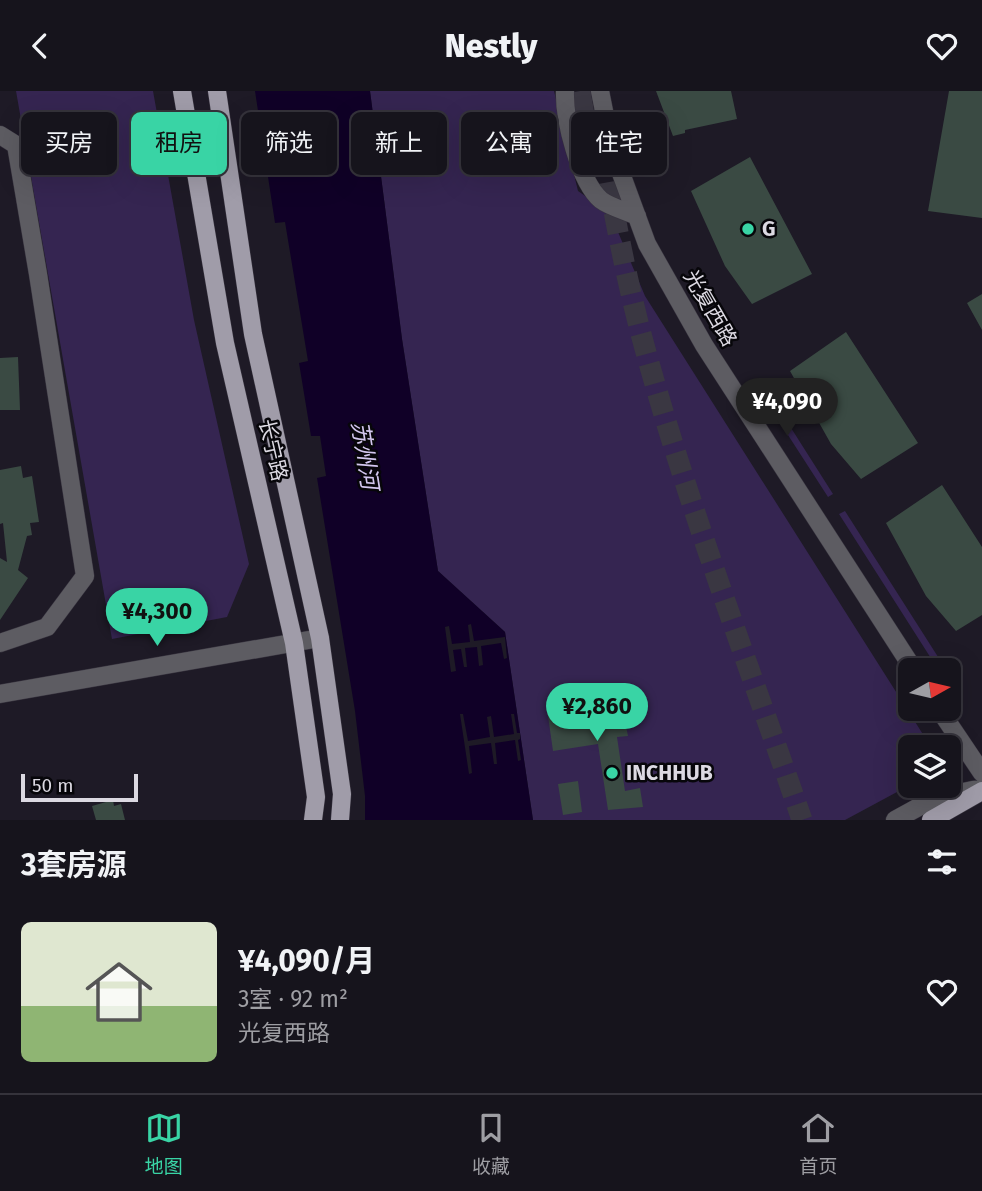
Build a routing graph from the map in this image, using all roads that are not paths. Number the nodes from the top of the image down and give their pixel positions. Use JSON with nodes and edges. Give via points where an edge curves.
{"nodes":[{"id":1,"x":182,"y":91,"type":"edge"},
{"id":2,"x":217,"y":91,"type":"edge"},
{"id":3,"x":565,"y":91,"type":"edge"},
{"id":4,"x":600,"y":91,"type":"edge"},
{"id":5,"x":0,"y":135,"type":"edge"},
{"id":6,"x":637,"y":216,"type":"junction"},
{"id":7,"x":320,"y":638,"type":"junction"},
{"id":8,"x":0,"y":643,"type":"edge"},
{"id":9,"x":294,"y":643,"type":"junction"},
{"id":10,"x":906,"y":658,"type":"edge"},
{"id":11,"x":0,"y":694,"type":"edge"},
{"id":12,"x":947,"y":721,"type":"edge"},
{"id":13,"x":982,"y":773,"type":"edge"},
{"id":14,"x":982,"y":789,"type":"edge"},
{"id":15,"x":313,"y":820,"type":"edge"},
{"id":16,"x":340,"y":820,"type":"edge"},
{"id":17,"x":895,"y":820,"type":"edge"},
{"id":18,"x":932,"y":820,"type":"edge"}],
"edges":[{"from":1,"to":9,"type":"main road","name":"长宁路","via":[[225,343]]},
{"from":2,"to":7,"type":"main road","name":"长宁路","via":[[253,334]]},
{"from":3,"to":6,"type":"street","via":[[584,176],[601,200]]},
{"from":4,"to":6,"type":"street","name":"光复西路","via":[[611,146]]},
{"from":5,"to":8,"type":"street","via":[[16,145],[85,576],[47,627]]},
{"from":6,"to":10,"type":"street","name":"光复西路","via":[[704,345]]},
{"from":7,"to":9,"type":"street"},
{"from":7,"to":16,"type":"main road","name":"长宁路","via":[[342,794]]},
{"from":9,"to":11,"type":"street"},
{"from":9,"to":15,"type":"main road","name":"长宁路","via":[[316,797]]},
{"from":12,"to":13,"type":"street"},
{"from":14,"to":17,"type":"street","via":[[935,798]]},
{"from":14,"to":18,"type":"main road"}]}
